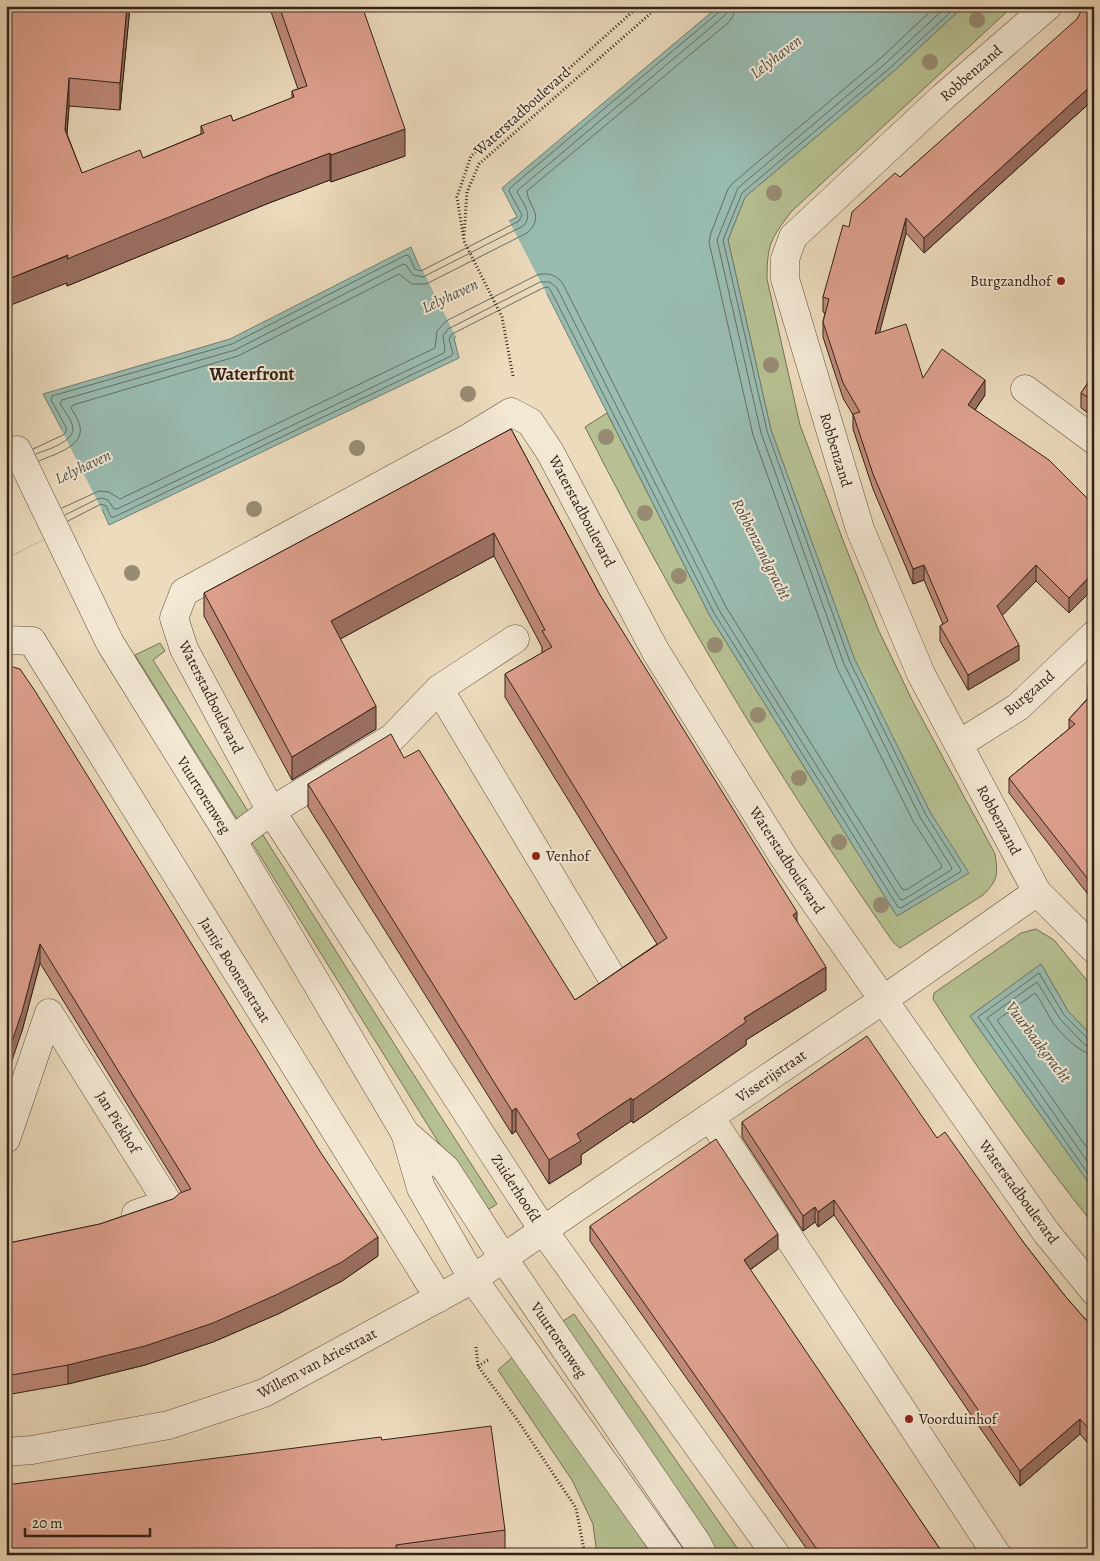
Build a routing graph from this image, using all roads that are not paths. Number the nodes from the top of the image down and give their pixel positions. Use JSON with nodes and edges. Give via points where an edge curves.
{"nodes":[{"id":1,"x":1048,"y":6,"type":"edge"},
{"id":2,"x":1025,"y":389,"type":"dead end"},
{"id":3,"x":1094,"y":440,"type":"edge"},
{"id":4,"x":17,"y":450,"type":"dead end"},
{"id":5,"x":1094,"y":635,"type":"edge"},
{"id":6,"x":515,"y":639,"type":"dead end"},
{"id":7,"x":19,"y":640,"type":"edge"},
{"id":8,"x":439,"y":689,"type":"junction"},
{"id":9,"x":959,"y":744,"type":"junction"},
{"id":10,"x":271,"y":812,"type":"junction"},
{"id":11,"x":232,"y":840,"type":"junction"},
{"id":12,"x":1037,"y":892,"type":"junction"},
{"id":13,"x":1094,"y":949,"type":"edge"},
{"id":14,"x":612,"y":978,"type":"edge"},
{"id":15,"x":883,"y":1000,"type":"junction"},
{"id":16,"x":710,"y":1117,"type":"junction"},
{"id":17,"x":405,"y":1133,"type":"junction"},
{"id":18,"x":6,"y":1139,"type":"edge"},
{"id":19,"x":115,"y":1222,"type":"edge"},
{"id":20,"x":543,"y":1230,"type":"junction"},
{"id":21,"x":504,"y":1259,"type":"junction"},
{"id":22,"x":473,"y":1279,"type":"junction"},
{"id":23,"x":1094,"y":1291,"type":"edge"},
{"id":24,"x":439,"y":1298,"type":"junction"},
{"id":25,"x":6,"y":1452,"type":"edge"},
{"id":26,"x":670,"y":1555,"type":"edge"},
{"id":27,"x":703,"y":1555,"type":"edge"},
{"id":28,"x":776,"y":1555,"type":"edge"},
{"id":29,"x":997,"y":1555,"type":"edge"}],
"edges":[{"from":1,"to":9,"type":"street","name":"Robbenzand","via":[[944,96],[793,237],[784,259],[785,279],[860,529],[921,674]]},
{"from":2,"to":3,"type":"street"},
{"from":4,"to":11,"type":"street","name":"Vuurtorenweg","via":[[110,643]]},
{"from":5,"to":9,"type":"street","name":"Burgzand","via":[[1018,707]]},
{"from":6,"to":8,"type":"street"},
{"from":7,"to":24,"type":"street","name":"Jantje Boonenstraat"},
{"from":8,"to":10,"type":"street","via":[[392,738]]},
{"from":8,"to":14,"type":"street"},
{"from":9,"to":12,"type":"street","name":"Robbenzand"},
{"from":10,"to":11,"type":"street"},
{"from":10,"to":15,"type":"street","name":"Waterstadboulevard","via":[[184,650],[174,618],[184,592],[511,412],[530,422],[544,441],[656,652],[784,858]]},
{"from":10,"to":20,"type":"street","name":"Zuiderhoofd"},
{"from":11,"to":17,"type":"street","name":"Vuurtorenweg"},
{"from":12,"to":13,"type":"street","name":"Robbenzand"},
{"from":12,"to":15,"type":"street","name":"Visserijstraat"},
{"from":15,"to":16,"type":"street","name":"Visserijstraat"},
{"from":15,"to":23,"type":"street","name":"Waterstadboulevard","via":[[1046,1232]]},
{"from":16,"to":20,"type":"street","name":"Visserijstraat"},
{"from":16,"to":29,"type":"street"},
{"from":17,"to":21,"type":"street","name":"Vuurtorenweg","via":[[446,1169]]},
{"from":17,"to":22,"type":"street","name":"Vuurtorenweg","via":[[421,1188]]},
{"from":18,"to":19,"type":"street","name":"Jan Piekhof","via":[[49,1013],[168,1203]]},
{"from":20,"to":21,"type":"street","name":"Visserijstraat"},
{"from":20,"to":28,"type":"street","name":"Zuiderhoofd"},
{"from":21,"to":22,"type":"street","name":"Visserijstraat"},
{"from":21,"to":27,"type":"street","name":"Vuurtorenweg"},
{"from":22,"to":24,"type":"street","name":"Willem van Ariestraat"},
{"from":22,"to":26,"type":"street","name":"Vuurtorenweg"},
{"from":24,"to":25,"type":"street","name":"Willem van Ariestraat","via":[[264,1394],[169,1425]]}]}
